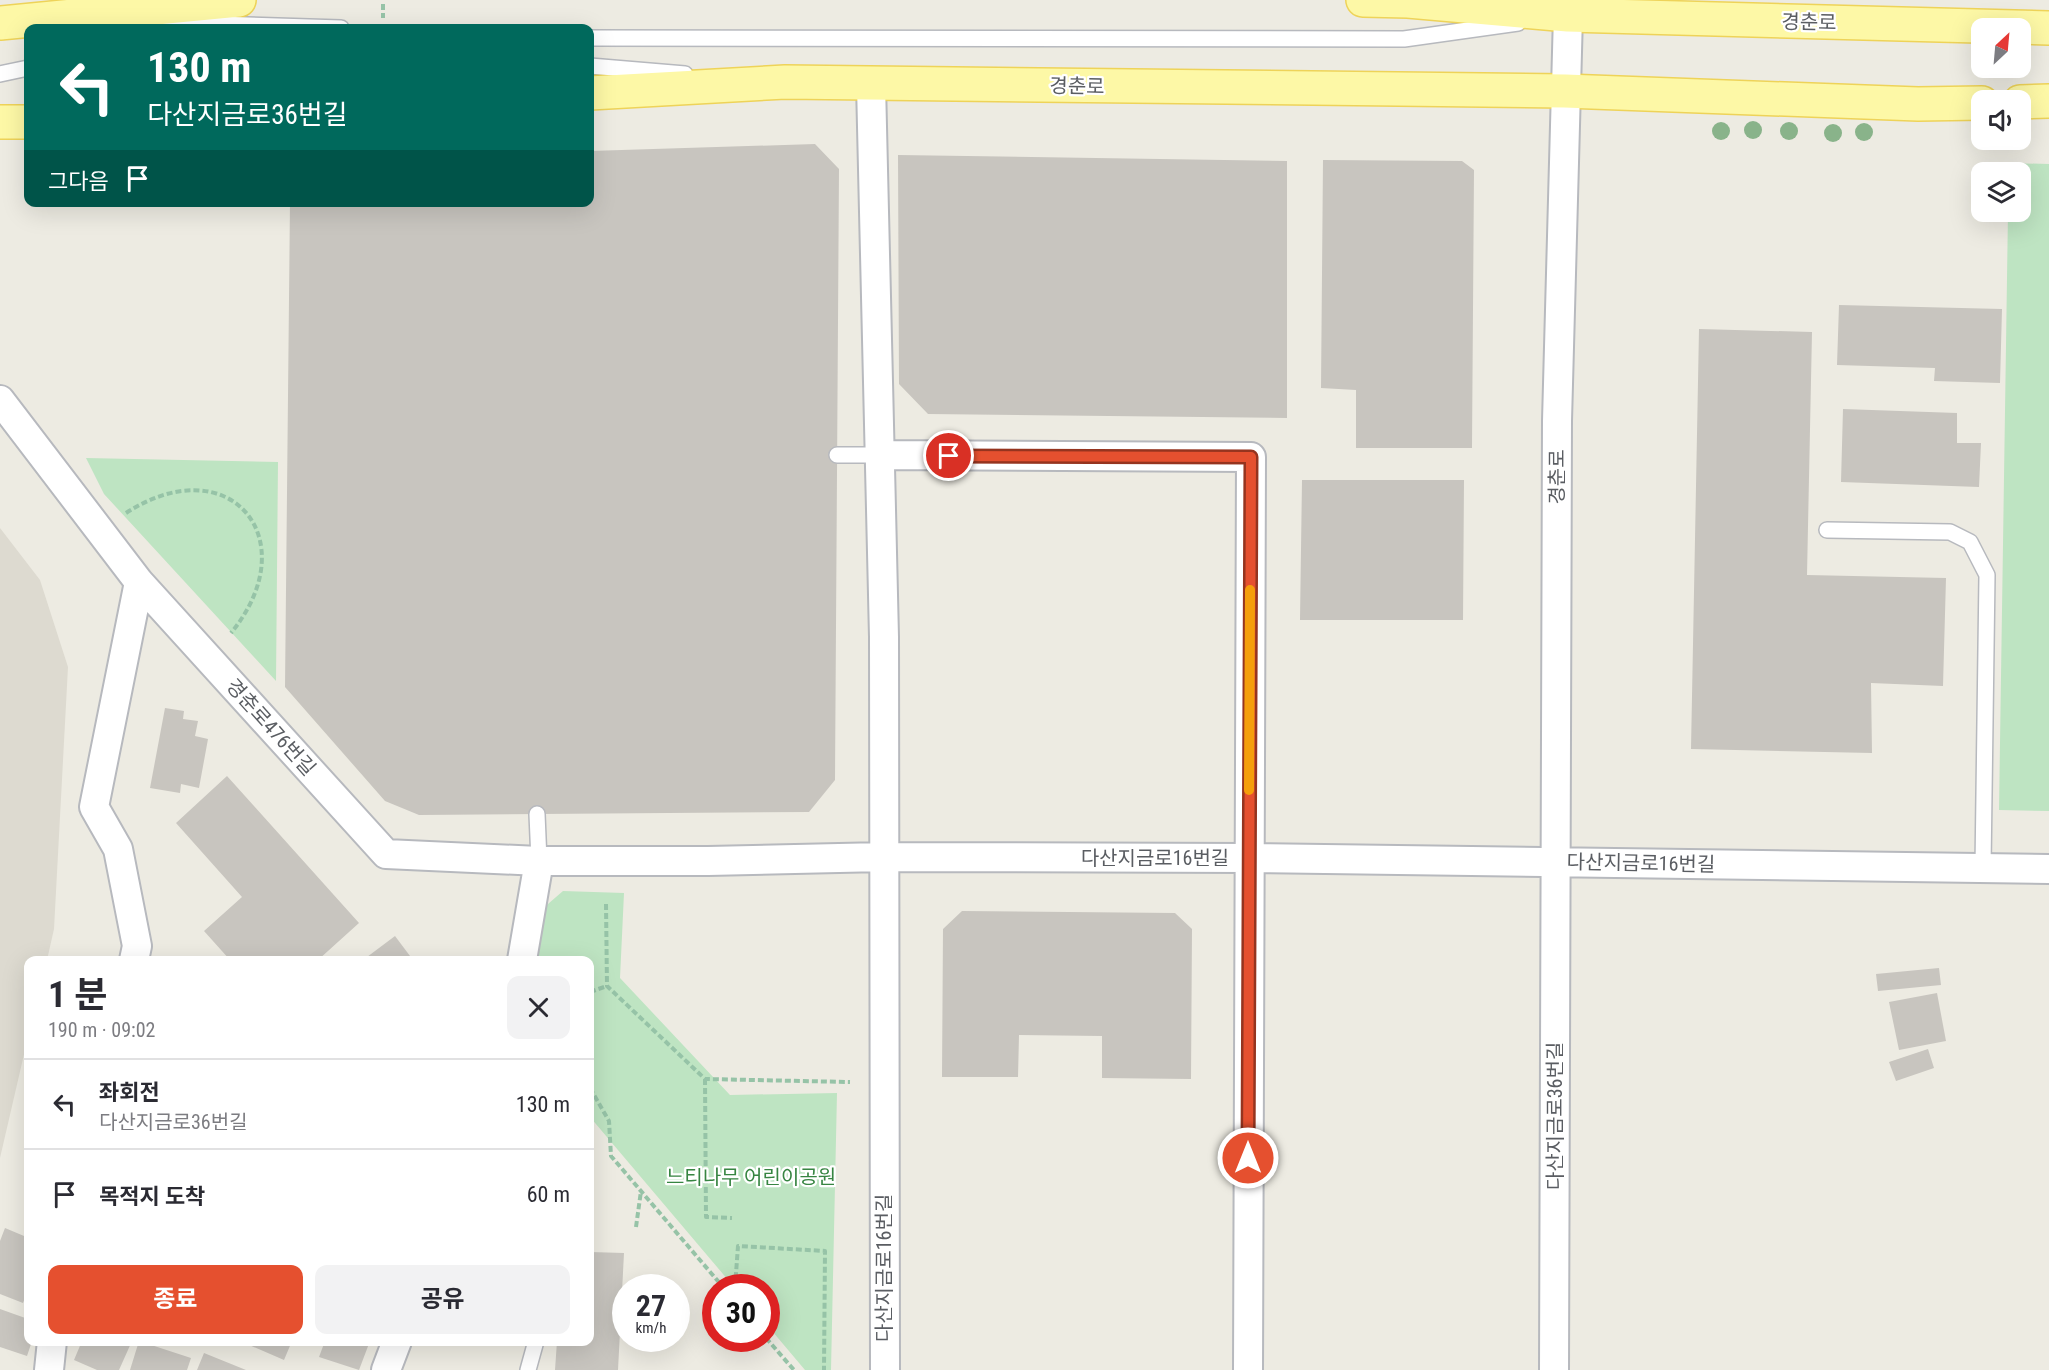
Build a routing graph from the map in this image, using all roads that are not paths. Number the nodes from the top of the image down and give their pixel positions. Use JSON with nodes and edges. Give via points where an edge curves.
{"nodes":[{"id":1,"x":239,"y":0,"type":"edge"},
{"id":2,"x":1363,"y":0,"type":"edge"},
{"id":3,"x":1568,"y":15,"type":"junction"},
{"id":4,"x":56,"y":20,"type":"junction"},
{"id":5,"x":0,"y":23,"type":"edge"},
{"id":6,"x":198,"y":24,"type":"edge"},
{"id":7,"x":2049,"y":28,"type":"edge"},
{"id":8,"x":594,"y":38,"type":"edge"},
{"id":9,"x":594,"y":66,"type":"edge"},
{"id":10,"x":24,"y":69,"type":"edge"},
{"id":11,"x":0,"y":74,"type":"edge"},
{"id":12,"x":785,"y":82,"type":"junction"},
{"id":13,"x":871,"y":84,"type":"junction"},
{"id":14,"x":1565,"y":91,"type":"junction"},
{"id":15,"x":594,"y":93,"type":"edge"},
{"id":16,"x":2049,"y":101,"type":"edge"},
{"id":17,"x":2031,"y":102,"type":"edge"},
{"id":18,"x":1971,"y":103,"type":"edge"},
{"id":19,"x":0,"y":122,"type":"edge"},
{"id":20,"x":24,"y":122,"type":"edge"},
{"id":21,"x":0,"y":400,"type":"edge"},
{"id":22,"x":837,"y":455,"type":"dead end"},
{"id":23,"x":879,"y":455,"type":"junction"},
{"id":24,"x":1827,"y":530,"type":"dead end"},
{"id":25,"x":139,"y":582,"type":"junction"},
{"id":26,"x":537,"y":814,"type":"dead end"},
{"id":27,"x":883,"y":857,"type":"junction"},
{"id":28,"x":1249,"y":858,"type":"junction"},
{"id":29,"x":539,"y":861,"type":"junction"},
{"id":30,"x":1557,"y":862,"type":"junction"},
{"id":31,"x":1983,"y":867,"type":"junction"},
{"id":32,"x":2049,"y":869,"type":"edge"},
{"id":33,"x":135,"y":956,"type":"edge"},
{"id":34,"x":523,"y":956,"type":"edge"},
{"id":35,"x":51,"y":1346,"type":"edge"},
{"id":36,"x":395,"y":1346,"type":"edge"},
{"id":37,"x":535,"y":1346,"type":"edge"},
{"id":38,"x":49,"y":1370,"type":"edge"},
{"id":39,"x":386,"y":1370,"type":"edge"},
{"id":40,"x":528,"y":1370,"type":"edge"},
{"id":41,"x":885,"y":1370,"type":"edge"},
{"id":42,"x":1248,"y":1370,"type":"edge"},
{"id":43,"x":1554,"y":1370,"type":"edge"}],
"edges":[{"from":1,"to":4,"type":"main road"},
{"from":2,"to":3,"type":"main road","name":"경춘로"},
{"from":3,"to":7,"type":"main road","name":"경춘로"},
{"from":3,"to":8,"type":"lane","via":[[1404,39]]},
{"from":3,"to":14,"type":"street","name":"경춘로"},
{"from":4,"to":5,"type":"main road"},
{"from":4,"to":6,"type":"lane"},
{"from":9,"to":12,"type":"lane"},
{"from":10,"to":11,"type":"lane"},
{"from":12,"to":13,"type":"main road","name":"경춘로"},
{"from":12,"to":15,"type":"main road","name":"경춘로"},
{"from":13,"to":14,"type":"main road","name":"경춘로"},
{"from":13,"to":23,"type":"street"},
{"from":14,"to":18,"type":"main road","name":"경춘로"},
{"from":14,"to":30,"type":"street","name":"경춘로","via":[[1557,421]]},
{"from":16,"to":17,"type":"main road"},
{"from":19,"to":20,"type":"main road"},
{"from":21,"to":25,"type":"street","name":"경춘로476번길"},
{"from":22,"to":23,"type":"lane"},
{"from":23,"to":27,"type":"street","via":[[884,637]]},
{"from":23,"to":28,"type":"street","via":[[1251,457]]},
{"from":24,"to":31,"type":"lane","via":[[1950,532],[1970,542],[1987,575]]},
{"from":25,"to":29,"type":"street","name":"경춘로476번길","via":[[386,854]]},
{"from":25,"to":33,"type":"street","via":[[94,807],[118,849],[137,946]]},
{"from":26,"to":29,"type":"lane"},
{"from":27,"to":28,"type":"street","name":"다산지금로16번길"},
{"from":27,"to":29,"type":"street","name":"경춘로476번길"},
{"from":27,"to":41,"type":"street","name":"다산지금로16번길"},
{"from":28,"to":30,"type":"street","name":"다산지금로16번길"},
{"from":28,"to":42,"type":"street"},
{"from":29,"to":34,"type":"street"},
{"from":30,"to":31,"type":"street","name":"다산지금로16번길"},
{"from":30,"to":43,"type":"street","name":"다산지금로36번길"},
{"from":31,"to":32,"type":"street","name":"다산지금로16번길"},
{"from":35,"to":38,"type":"street"},
{"from":36,"to":39,"type":"street"},
{"from":37,"to":40,"type":"lane"}]}
